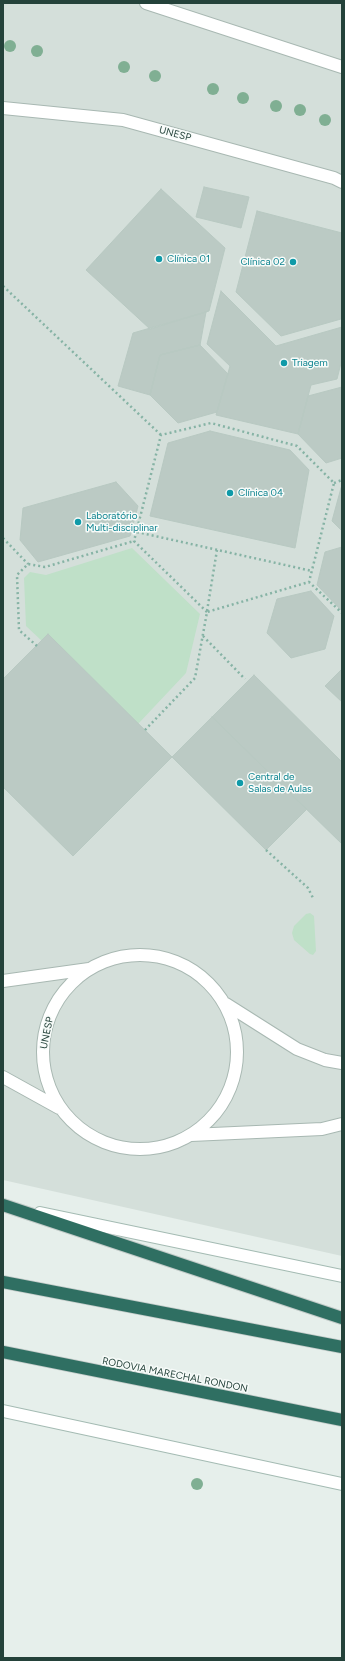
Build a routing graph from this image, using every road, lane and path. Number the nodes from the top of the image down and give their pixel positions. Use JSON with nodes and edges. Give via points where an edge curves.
{"nodes":[{"id":1,"x":146,"y":3,"type":"edge"},
{"id":2,"x":342,"y":68,"type":"edge"},
{"id":3,"x":3,"y":108,"type":"edge"},
{"id":4,"x":342,"y":182,"type":"edge"},
{"id":5,"x":3,"y":286,"type":"edge"},
{"id":6,"x":161,"y":435,"type":"junction"},
{"id":7,"x":342,"y":480,"type":"edge"},
{"id":8,"x":334,"y":483,"type":"junction"},
{"id":9,"x":137,"y":532,"type":"junction"},
{"id":10,"x":3,"y":538,"type":"edge"},
{"id":11,"x":134,"y":541,"type":"junction"},
{"id":12,"x":217,"y":550,"type":"junction"},
{"id":13,"x":28,"y":564,"type":"junction"},
{"id":14,"x":312,"y":571,"type":"junction"},
{"id":15,"x":310,"y":582,"type":"junction"},
{"id":16,"x":206,"y":612,"type":"junction"},
{"id":17,"x":342,"y":613,"type":"edge"},
{"id":18,"x":202,"y":636,"type":"junction"},
{"id":19,"x":37,"y":646,"type":"dead end"},
{"id":20,"x":245,"y":679,"type":"dead end"},
{"id":21,"x":144,"y":730,"type":"dead end"},
{"id":22,"x":266,"y":850,"type":"dead end"},
{"id":23,"x":314,"y":900,"type":"dead end"},
{"id":24,"x":89,"y":969,"type":"junction"},
{"id":25,"x":3,"y":981,"type":"edge"},
{"id":26,"x":226,"y":1004,"type":"junction"},
{"id":27,"x":342,"y":1063,"type":"edge"},
{"id":28,"x":3,"y":1077,"type":"edge"},
{"id":29,"x":60,"y":1108,"type":"junction"},
{"id":30,"x":342,"y":1124,"type":"edge"},
{"id":31,"x":191,"y":1135,"type":"junction"},
{"id":32,"x":3,"y":1205,"type":"edge"},
{"id":33,"x":342,"y":1276,"type":"edge"},
{"id":34,"x":3,"y":1282,"type":"edge"},
{"id":35,"x":342,"y":1318,"type":"edge"},
{"id":36,"x":342,"y":1347,"type":"edge"},
{"id":37,"x":3,"y":1352,"type":"edge"},
{"id":38,"x":3,"y":1411,"type":"edge"},
{"id":39,"x":342,"y":1420,"type":"edge"},
{"id":40,"x":342,"y":1484,"type":"edge"}],
"edges":[{"from":1,"to":2,"type":"main road"},
{"from":3,"to":4,"type":"main road","name":"UNESP","via":[[123,120]]},
{"from":5,"to":6,"type":"path"},
{"from":6,"to":8,"type":"path","via":[[212,423],[297,446]]},
{"from":6,"to":9,"type":"path"},
{"from":7,"to":8,"type":"path"},
{"from":8,"to":14,"type":"path"},
{"from":9,"to":11,"type":"path"},
{"from":9,"to":12,"type":"path"},
{"from":10,"to":13,"type":"path"},
{"from":11,"to":13,"type":"path","via":[[45,567]]},
{"from":11,"to":16,"type":"path"},
{"from":12,"to":14,"type":"path"},
{"from":12,"to":16,"type":"path"},
{"from":13,"to":19,"type":"path","via":[[16,575],[19,630]]},
{"from":14,"to":15,"type":"path"},
{"from":15,"to":16,"type":"path"},
{"from":15,"to":17,"type":"path"},
{"from":16,"to":18,"type":"path"},
{"from":18,"to":20,"type":"path"},
{"from":18,"to":21,"type":"path","via":[[195,678]]},
{"from":22,"to":23,"type":"path","via":[[308,888]]},
{"from":24,"to":25,"type":"main road","name":"UNESP"},
{"from":24,"to":26,"type":"main road","name":"UNESP","via":[[121,956],[156,955],[189,967],[210,983]]},
{"from":24,"to":29,"type":"main road","name":"UNESP","via":[[65,990],[49,1017],[42,1048],[46,1079]]},
{"from":26,"to":27,"type":"main road","name":"UNESP","via":[[297,1049],[325,1060]]},
{"from":26,"to":31,"type":"main road","name":"UNESP","via":[[236,1032],[238,1062],[230,1090],[214,1116]]},
{"from":28,"to":29,"type":"main road","name":"UNESP"},
{"from":29,"to":31,"type":"main road","name":"UNESP","via":[[86,1133],[106,1143],[134,1149],[164,1146]]},
{"from":30,"to":31,"type":"main road","name":"UNESP","via":[[322,1129]]},
{"from":32,"to":33,"type":"main road"},
{"from":32,"to":35,"type":"highway"},
{"from":34,"to":36,"type":"highway"},
{"from":37,"to":39,"type":"highway","name":"RODOVIA MARECHAL RONDON"},
{"from":38,"to":40,"type":"main road"}]}
